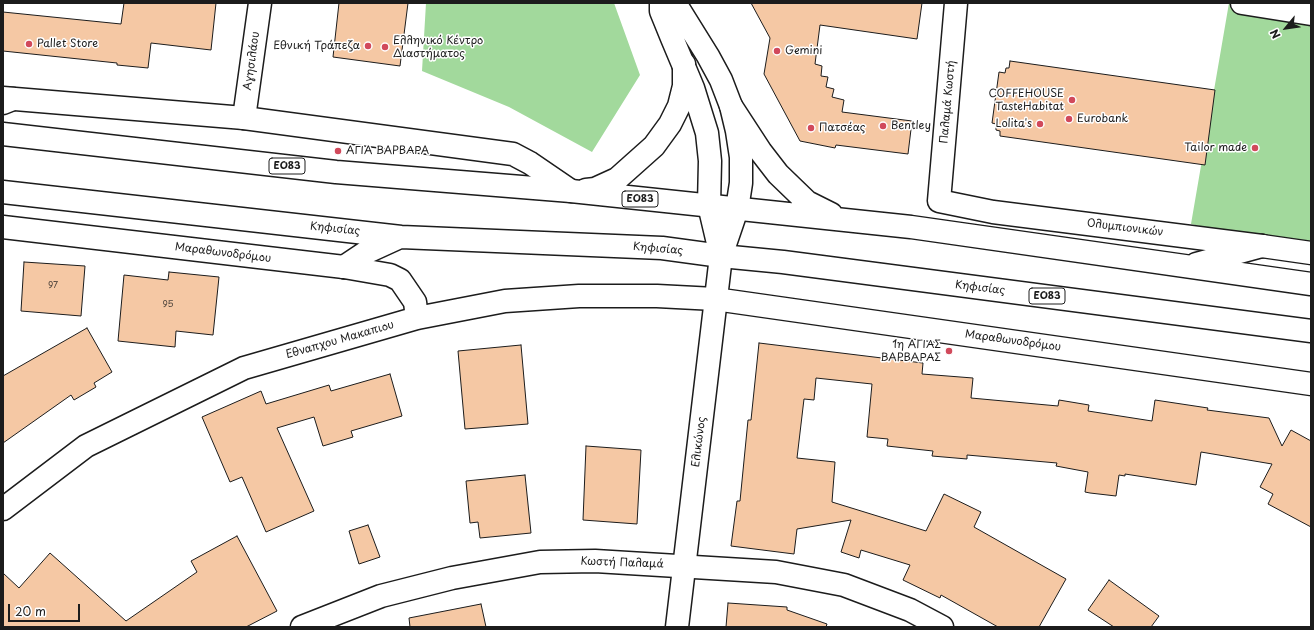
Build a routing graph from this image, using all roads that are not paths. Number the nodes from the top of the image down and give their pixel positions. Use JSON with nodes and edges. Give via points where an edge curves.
{"nodes":[{"id":1,"x":260,"y":3,"type":"edge"},
{"id":2,"x":660,"y":3,"type":"edge"},
{"id":3,"x":675,"y":3,"type":"edge"},
{"id":4,"x":956,"y":3,"type":"edge"},
{"id":5,"x":1242,"y":3,"type":"edge"},
{"id":6,"x":1311,"y":14,"type":"edge"},
{"id":7,"x":684,"y":64,"type":"junction"},
{"id":8,"x":6,"y":100,"type":"edge"},
{"id":9,"x":731,"y":106,"type":"junction"},
{"id":10,"x":244,"y":118,"type":"junction"},
{"id":11,"x":3,"y":134,"type":"edge"},
{"id":12,"x":572,"y":191,"type":"junction"},
{"id":13,"x":3,"y":192,"type":"edge"},
{"id":14,"x":939,"y":201,"type":"joint"},
{"id":15,"x":710,"y":206,"type":"junction"},
{"id":16,"x":737,"y":209,"type":"junction"},
{"id":17,"x":847,"y":220,"type":"junction"},
{"id":18,"x":3,"y":227,"type":"edge"},
{"id":19,"x":401,"y":237,"type":"junction"},
{"id":20,"x":1262,"y":246,"type":"junction"},
{"id":21,"x":1311,"y":253,"type":"edge"},
{"id":22,"x":721,"y":256,"type":"junction"},
{"id":23,"x":1187,"y":267,"type":"junction"},
{"id":24,"x":344,"y":268,"type":"junction"},
{"id":25,"x":1311,"y":284,"type":"edge"},
{"id":26,"x":715,"y":299,"type":"junction"},
{"id":27,"x":417,"y":318,"type":"junction"},
{"id":28,"x":1311,"y":331,"type":"edge"},
{"id":29,"x":1311,"y":384,"type":"edge"},
{"id":30,"x":3,"y":509,"type":"edge"},
{"id":31,"x":683,"y":566,"type":"junction"},
{"id":32,"x":302,"y":627,"type":"edge"},
{"id":33,"x":677,"y":627,"type":"edge"},
{"id":34,"x":942,"y":627,"type":"edge"}],
"edges":[{"from":1,"to":10,"type":"street","name":"Αγησιλάου"},
{"from":2,"to":7,"type":"street"},
{"from":3,"to":9,"type":"street","via":[[708,56]]},
{"from":4,"to":14,"type":"street","name":"Παλαμά Κωστή"},
{"from":5,"to":6,"type":"street"},
{"from":7,"to":12,"type":"street","via":[[684,86],[679,106],[654,146],[617,179],[595,189]]},
{"from":7,"to":15,"type":"street","via":[[707,133]]},
{"from":8,"to":10,"type":"street"},
{"from":9,"to":16,"type":"street","via":[[738,131],[741,157]]},
{"from":9,"to":17,"type":"street","via":[[761,152],[807,202]]},
{"from":10,"to":12,"type":"street","via":[[513,154],[530,162]]},
{"from":11,"to":12,"type":"street","number":"ΕΟ83","via":[[336,172]]},
{"from":12,"to":15,"type":"street","number":"ΕΟ83"},
{"from":13,"to":19,"type":"street","name":"Κηφισίας","number":"ΕΟ83"},
{"from":14,"to":20,"type":"street","name":"Ολυμπιονικών","via":[[993,212]]},
{"from":15,"to":16,"type":"street","number":"ΕΟ83"},
{"from":15,"to":22,"type":"street"},
{"from":16,"to":17,"type":"street","number":"ΕΟ83"},
{"from":16,"to":22,"type":"street"},
{"from":17,"to":23,"type":"street","number":"ΕΟ83"},
{"from":18,"to":24,"type":"street","name":"Μαραθωνοδρόμου"},
{"from":19,"to":22,"type":"street","name":"Κηφισίας","number":"ΕΟ83","via":[[662,248]]},
{"from":19,"to":24,"type":"street","via":[[365,253]]},
{"from":20,"to":21,"type":"street","name":"Ολυμπιονικών"},
{"from":20,"to":23,"type":"street"},
{"from":22,"to":26,"type":"street","name":"Ελικώνος"},
{"from":22,"to":28,"type":"street","name":"Κηφισίας","number":"ΕΟ83"},
{"from":23,"to":25,"type":"street","number":"ΕΟ83"},
{"from":24,"to":27,"type":"street","name":"Μαραθωνοδρόμου","via":[[390,275],[400,280],[415,302]]},
{"from":26,"to":27,"type":"street","name":"Εθναπχου Μακαπιου","via":[[579,296],[505,300]]},
{"from":26,"to":29,"type":"street","name":"Μαραθωνοδρόμου"},
{"from":26,"to":31,"type":"street","name":"Ελικώνος"},
{"from":27,"to":30,"type":"street","name":"Εθναπχου Μακαπιου","via":[[244,368],[86,446]]},
{"from":31,"to":32,"type":"street","name":"Κωστή Παλαμά","via":[[595,561],[540,562],[452,578],[381,596]]},
{"from":31,"to":33,"type":"street","name":"Ελικώνος"},
{"from":31,"to":34,"type":"street","name":"Κωστή Παλαμά","via":[[776,572],[844,585],[910,610]]}]}
